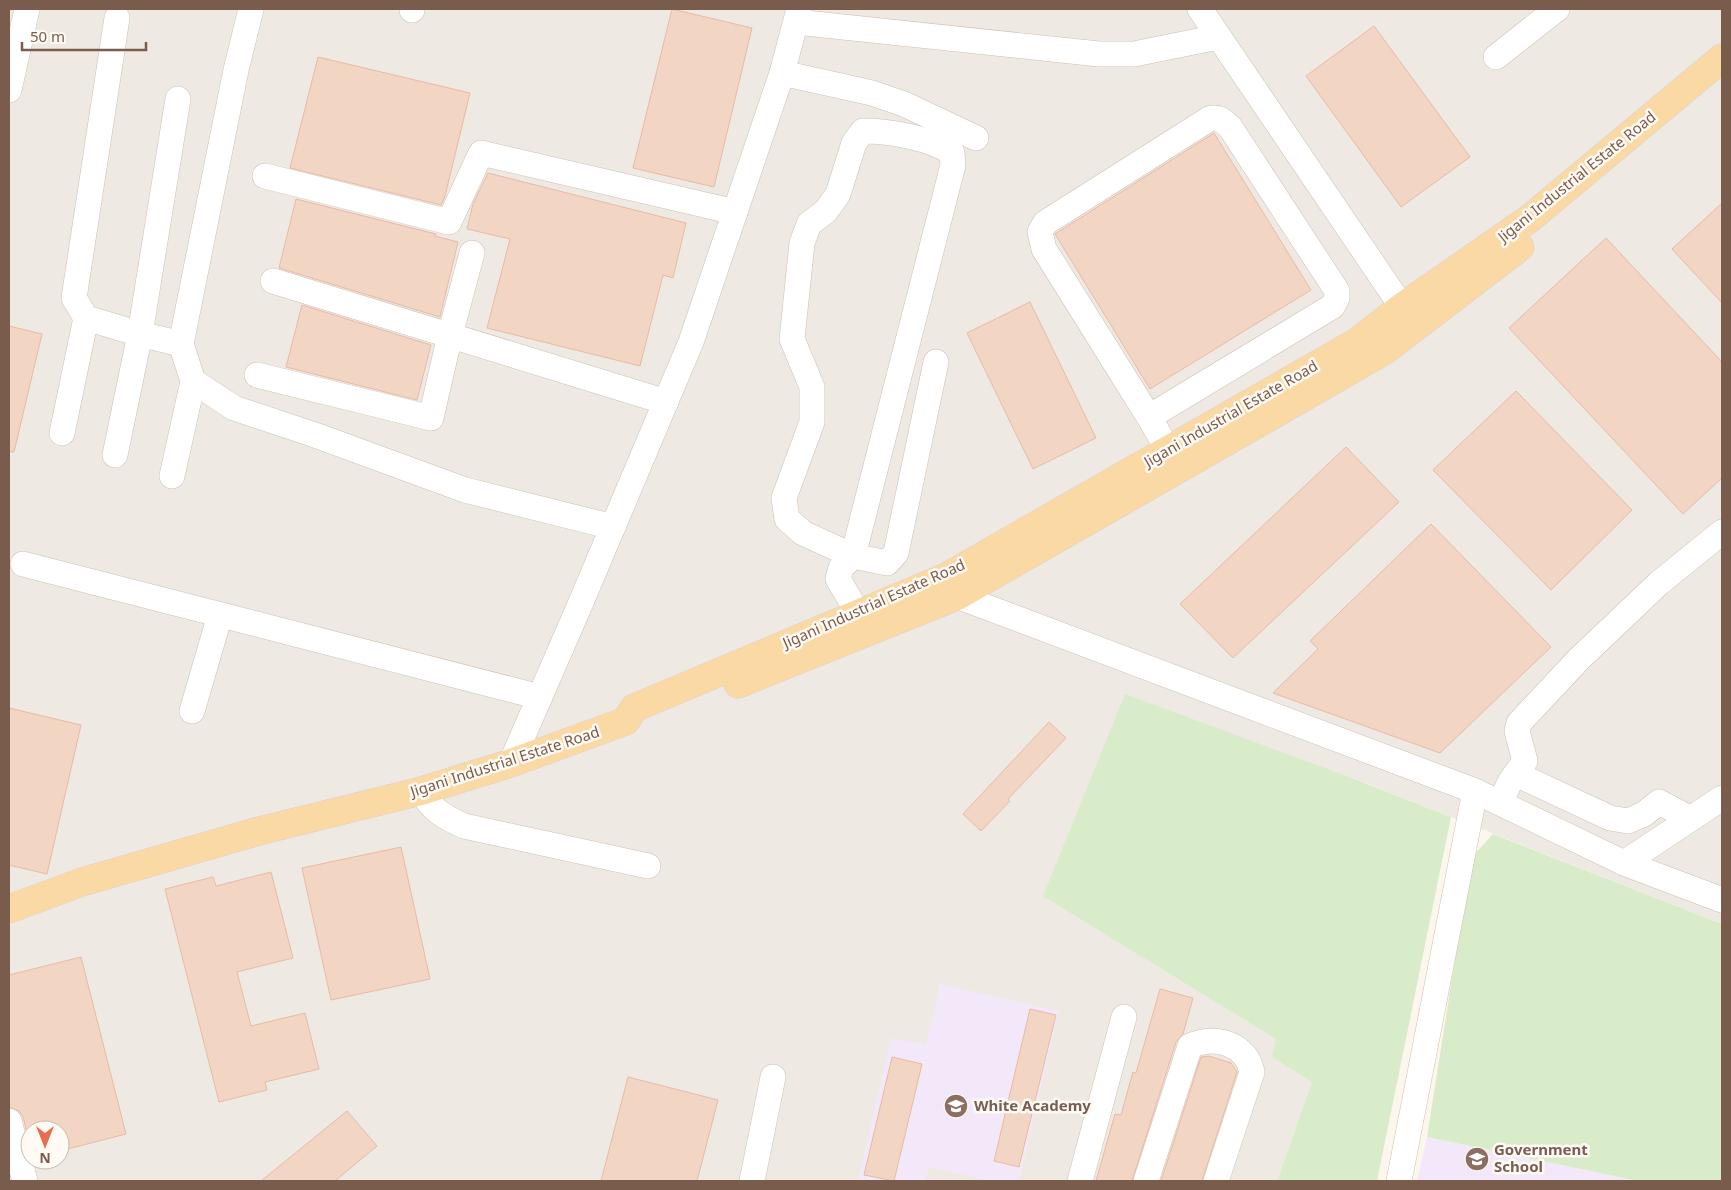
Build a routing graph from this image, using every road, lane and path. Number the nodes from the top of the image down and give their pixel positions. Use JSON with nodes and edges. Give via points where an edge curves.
{"nodes":[{"id":1,"x":27,"y":9,"type":"edge"},
{"id":2,"x":251,"y":9,"type":"edge"},
{"id":3,"x":1200,"y":9,"type":"edge"},
{"id":4,"x":1557,"y":9,"type":"edge"},
{"id":5,"x":798,"y":15,"type":"edge"},
{"id":6,"x":118,"y":18,"type":"dead end"},
{"id":7,"x":1218,"y":37,"type":"junction"},
{"id":8,"x":1496,"y":57,"type":"dead end"},
{"id":9,"x":1722,"y":58,"type":"edge"},
{"id":10,"x":782,"y":73,"type":"junction"},
{"id":11,"x":1722,"y":82,"type":"edge"},
{"id":12,"x":9,"y":90,"type":"edge"},
{"id":13,"x":178,"y":99,"type":"dead end"},
{"id":14,"x":976,"y":138,"type":"dead end"},
{"id":15,"x":265,"y":176,"type":"dead end"},
{"id":16,"x":735,"y":212,"type":"junction"},
{"id":17,"x":472,"y":253,"type":"dead end"},
{"id":18,"x":273,"y":281,"type":"dead end"},
{"id":19,"x":1402,"y":307,"type":"junction"},
{"id":20,"x":86,"y":318,"type":"junction"},
{"id":21,"x":140,"y":334,"type":"junction"},
{"id":22,"x":450,"y":335,"type":"junction"},
{"id":23,"x":181,"y":344,"type":"junction"},
{"id":24,"x":936,"y":362,"type":"dead end"},
{"id":25,"x":257,"y":375,"type":"dead end"},
{"id":26,"x":193,"y":381,"type":"junction"},
{"id":27,"x":666,"y":402,"type":"junction"},
{"id":28,"x":1149,"y":417,"type":"junction"},
{"id":29,"x":62,"y":433,"type":"dead end"},
{"id":30,"x":1168,"y":450,"type":"junction"},
{"id":31,"x":114,"y":455,"type":"dead end"},
{"id":32,"x":172,"y":476,"type":"dead end"},
{"id":33,"x":613,"y":527,"type":"junction"},
{"id":34,"x":1722,"y":532,"type":"edge"},
{"id":35,"x":853,"y":556,"type":"junction"},
{"id":36,"x":23,"y":564,"type":"dead end"},
{"id":37,"x":951,"y":586,"type":"junction"},
{"id":38,"x":858,"y":613,"type":"junction"},
{"id":39,"x":220,"y":615,"type":"junction"},
{"id":40,"x":540,"y":697,"type":"junction"},
{"id":41,"x":192,"y":711,"type":"dead end"},
{"id":42,"x":626,"y":721,"type":"junction"},
{"id":43,"x":511,"y":763,"type":"junction"},
{"id":44,"x":1516,"y":774,"type":"junction"},
{"id":45,"x":420,"y":791,"type":"junction"},
{"id":46,"x":1475,"y":791,"type":"junction"},
{"id":47,"x":1722,"y":798,"type":"edge"},
{"id":48,"x":1500,"y":803,"type":"junction"},
{"id":49,"x":1690,"y":819,"type":"junction"},
{"id":50,"x":1624,"y":863,"type":"junction"},
{"id":51,"x":648,"y":866,"type":"dead end"},
{"id":52,"x":1722,"y":900,"type":"edge"},
{"id":53,"x":9,"y":909,"type":"edge"},
{"id":54,"x":1124,"y":1017,"type":"dead end"},
{"id":55,"x":773,"y":1077,"type":"dead end"},
{"id":56,"x":9,"y":1121,"type":"edge"},
{"id":57,"x":18,"y":1169,"type":"edge"},
{"id":58,"x":752,"y":1181,"type":"edge"},
{"id":59,"x":1080,"y":1181,"type":"edge"},
{"id":60,"x":1146,"y":1181,"type":"edge"},
{"id":61,"x":1216,"y":1181,"type":"edge"},
{"id":62,"x":1399,"y":1181,"type":"edge"}],
"edges":[{"from":1,"to":12,"type":"street"},
{"from":2,"to":23,"type":"street"},
{"from":3,"to":7,"type":"street"},
{"from":4,"to":8,"type":"street"},
{"from":5,"to":7,"type":"street","via":[[1099,54],[1134,54]]},
{"from":5,"to":10,"type":"street"},
{"from":6,"to":20,"type":"street","via":[[74,298]]},
{"from":7,"to":19,"type":"street"},
{"from":9,"to":19,"type":"main road","name":"Jigani Industrial Estate Road","via":[[1529,219]]},
{"from":10,"to":14,"type":"street","via":[[872,93],[904,104]]},
{"from":10,"to":16,"type":"street"},
{"from":11,"to":37,"type":"main road","name":"Jigani Industrial Estate Road","via":[[1542,230],[1384,350]]},
{"from":13,"to":21,"type":"street"},
{"from":15,"to":16,"type":"street","via":[[449,222],[482,153]]},
{"from":16,"to":27,"type":"street","via":[[691,342]]},
{"from":17,"to":22,"type":"street"},
{"from":18,"to":22,"type":"street"},
{"from":19,"to":30,"type":"main road","name":"Jigani Industrial Estate Road","via":[[1357,342]]},
{"from":20,"to":21,"type":"street"},
{"from":20,"to":29,"type":"street"},
{"from":21,"to":23,"type":"street"},
{"from":21,"to":31,"type":"street"},
{"from":22,"to":25,"type":"street","via":[[430,418]]},
{"from":22,"to":27,"type":"street"},
{"from":23,"to":26,"type":"street"},
{"from":24,"to":35,"type":"street","via":[[896,553],[887,563]]},
{"from":26,"to":32,"type":"street"},
{"from":26,"to":33,"type":"street","via":[[234,408],[465,490]]},
{"from":27,"to":33,"type":"street"},
{"from":28,"to":28,"type":"street","via":[[1044,249],[1040,232],[1045,223],[1215,118],[1230,127],[1336,291],[1337,298],[1333,306]]},
{"from":28,"to":30,"type":"street"},
{"from":30,"to":37,"type":"main road","name":"Jigani Industrial Estate Road"},
{"from":33,"to":40,"type":"street"},
{"from":34,"to":44,"type":"street","via":[[1658,584],[1579,659],[1519,723],[1517,731],[1525,761]]},
{"from":35,"to":35,"type":"street","via":[[803,533],[787,519],[784,498],[812,422],[812,387],[792,339],[802,243],[809,224],[826,211],[838,194],[854,143],[863,131],[882,131],[941,145],[952,153],[953,165]]},
{"from":35,"to":38,"type":"street","via":[[841,568],[838,579]]},
{"from":36,"to":39,"type":"street"},
{"from":37,"to":38,"type":"main road","name":"Jigani Industrial Estate Road"},
{"from":37,"to":42,"type":"main road","name":"Jigani Industrial Estate Road","via":[[671,711],[640,722]]},
{"from":37,"to":46,"type":"street"},
{"from":38,"to":42,"type":"main road","name":"Jigani Industrial Estate Road","via":[[634,708]]},
{"from":39,"to":40,"type":"street"},
{"from":39,"to":41,"type":"street"},
{"from":40,"to":43,"type":"street"},
{"from":42,"to":43,"type":"main road","name":"Jigani Industrial Estate Road"},
{"from":43,"to":45,"type":"main road","name":"Jigani Industrial Estate Road"},
{"from":44,"to":48,"type":"street"},
{"from":44,"to":49,"type":"street","via":[[1610,818],[1628,821],[1659,802]]},
{"from":45,"to":51,"type":"street","via":[[442,816],[464,826]]},
{"from":45,"to":53,"type":"main road","name":"Jigani Industrial Estate Road","via":[[258,831],[82,882]]},
{"from":46,"to":48,"type":"street"},
{"from":46,"to":62,"type":"street"},
{"from":47,"to":49,"type":"street"},
{"from":48,"to":50,"type":"street"},
{"from":49,"to":50,"type":"street"},
{"from":50,"to":52,"type":"street"},
{"from":54,"to":59,"type":"street"},
{"from":55,"to":58,"type":"street"},
{"from":56,"to":57,"type":"street"},
{"from":60,"to":61,"type":"street","via":[[1190,1046],[1215,1040],[1241,1050],[1250,1061],[1252,1072]]}]}
